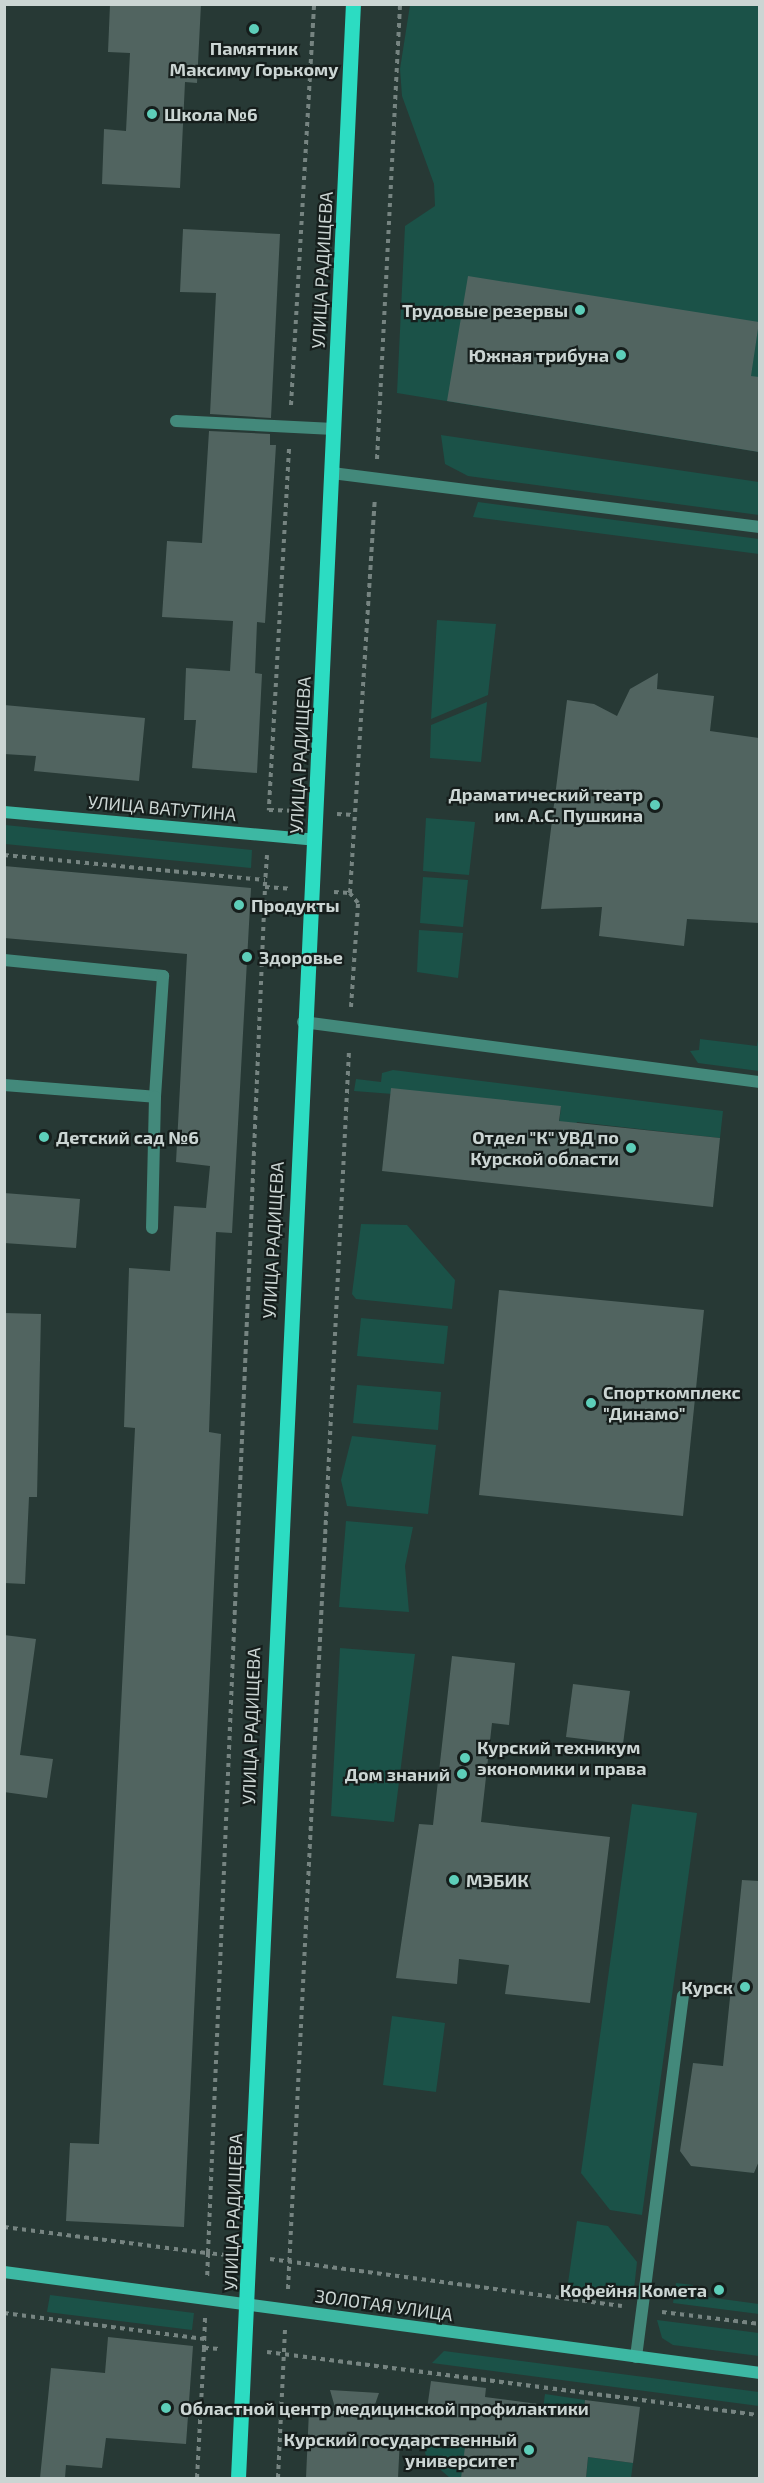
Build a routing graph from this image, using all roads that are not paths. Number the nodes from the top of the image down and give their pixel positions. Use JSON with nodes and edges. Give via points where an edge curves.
{"nodes":[{"id":1,"x":353,"y":4,"type":"edge"},
{"id":2,"x":176,"y":421,"type":"dead end"},
{"id":3,"x":334,"y":429,"type":"junction"},
{"id":4,"x":332,"y":473,"type":"junction"},
{"id":5,"x":759,"y":527,"type":"edge"},
{"id":6,"x":4,"y":812,"type":"edge"},
{"id":7,"x":315,"y":840,"type":"junction"},
{"id":8,"x":4,"y":960,"type":"edge"},
{"id":9,"x":303,"y":1022,"type":"junction"},
{"id":10,"x":759,"y":1082,"type":"edge"},
{"id":11,"x":4,"y":1085,"type":"edge"},
{"id":12,"x":155,"y":1097,"type":"junction"},
{"id":13,"x":152,"y":1228,"type":"dead end"},
{"id":14,"x":683,"y":1996,"type":"dead end"},
{"id":15,"x":4,"y":2272,"type":"edge"},
{"id":16,"x":248,"y":2304,"type":"junction"},
{"id":17,"x":636,"y":2357,"type":"junction"},
{"id":18,"x":759,"y":2373,"type":"edge"},
{"id":19,"x":238,"y":2478,"type":"edge"}],
"edges":[{"from":1,"to":3,"type":"main road","name":"УЛИЦА РАДИЩЕВА"},
{"from":2,"to":3,"type":"street"},
{"from":3,"to":4,"type":"main road","name":"УЛИЦА РАДИЩЕВА"},
{"from":4,"to":5,"type":"street"},
{"from":4,"to":7,"type":"main road","name":"УЛИЦА РАДИЩЕВА"},
{"from":6,"to":7,"type":"street","name":"УЛИЦА ВАТУТИНА"},
{"from":7,"to":9,"type":"main road","name":"УЛИЦА РАДИЩЕВА"},
{"from":8,"to":12,"type":"street","via":[[163,976]]},
{"from":9,"to":10,"type":"street"},
{"from":9,"to":16,"type":"main road","name":"УЛИЦА РАДИЩЕВА"},
{"from":11,"to":12,"type":"street"},
{"from":12,"to":13,"type":"street"},
{"from":14,"to":17,"type":"street"},
{"from":15,"to":16,"type":"street","name":"ЗОЛОТАЯ УЛИЦА"},
{"from":16,"to":17,"type":"street","name":"ЗОЛОТАЯ УЛИЦА"},
{"from":16,"to":19,"type":"main road","name":"УЛИЦА РАДИЩЕВА"},
{"from":17,"to":18,"type":"street","name":"ЗОЛОТАЯ УЛИЦА"}]}
